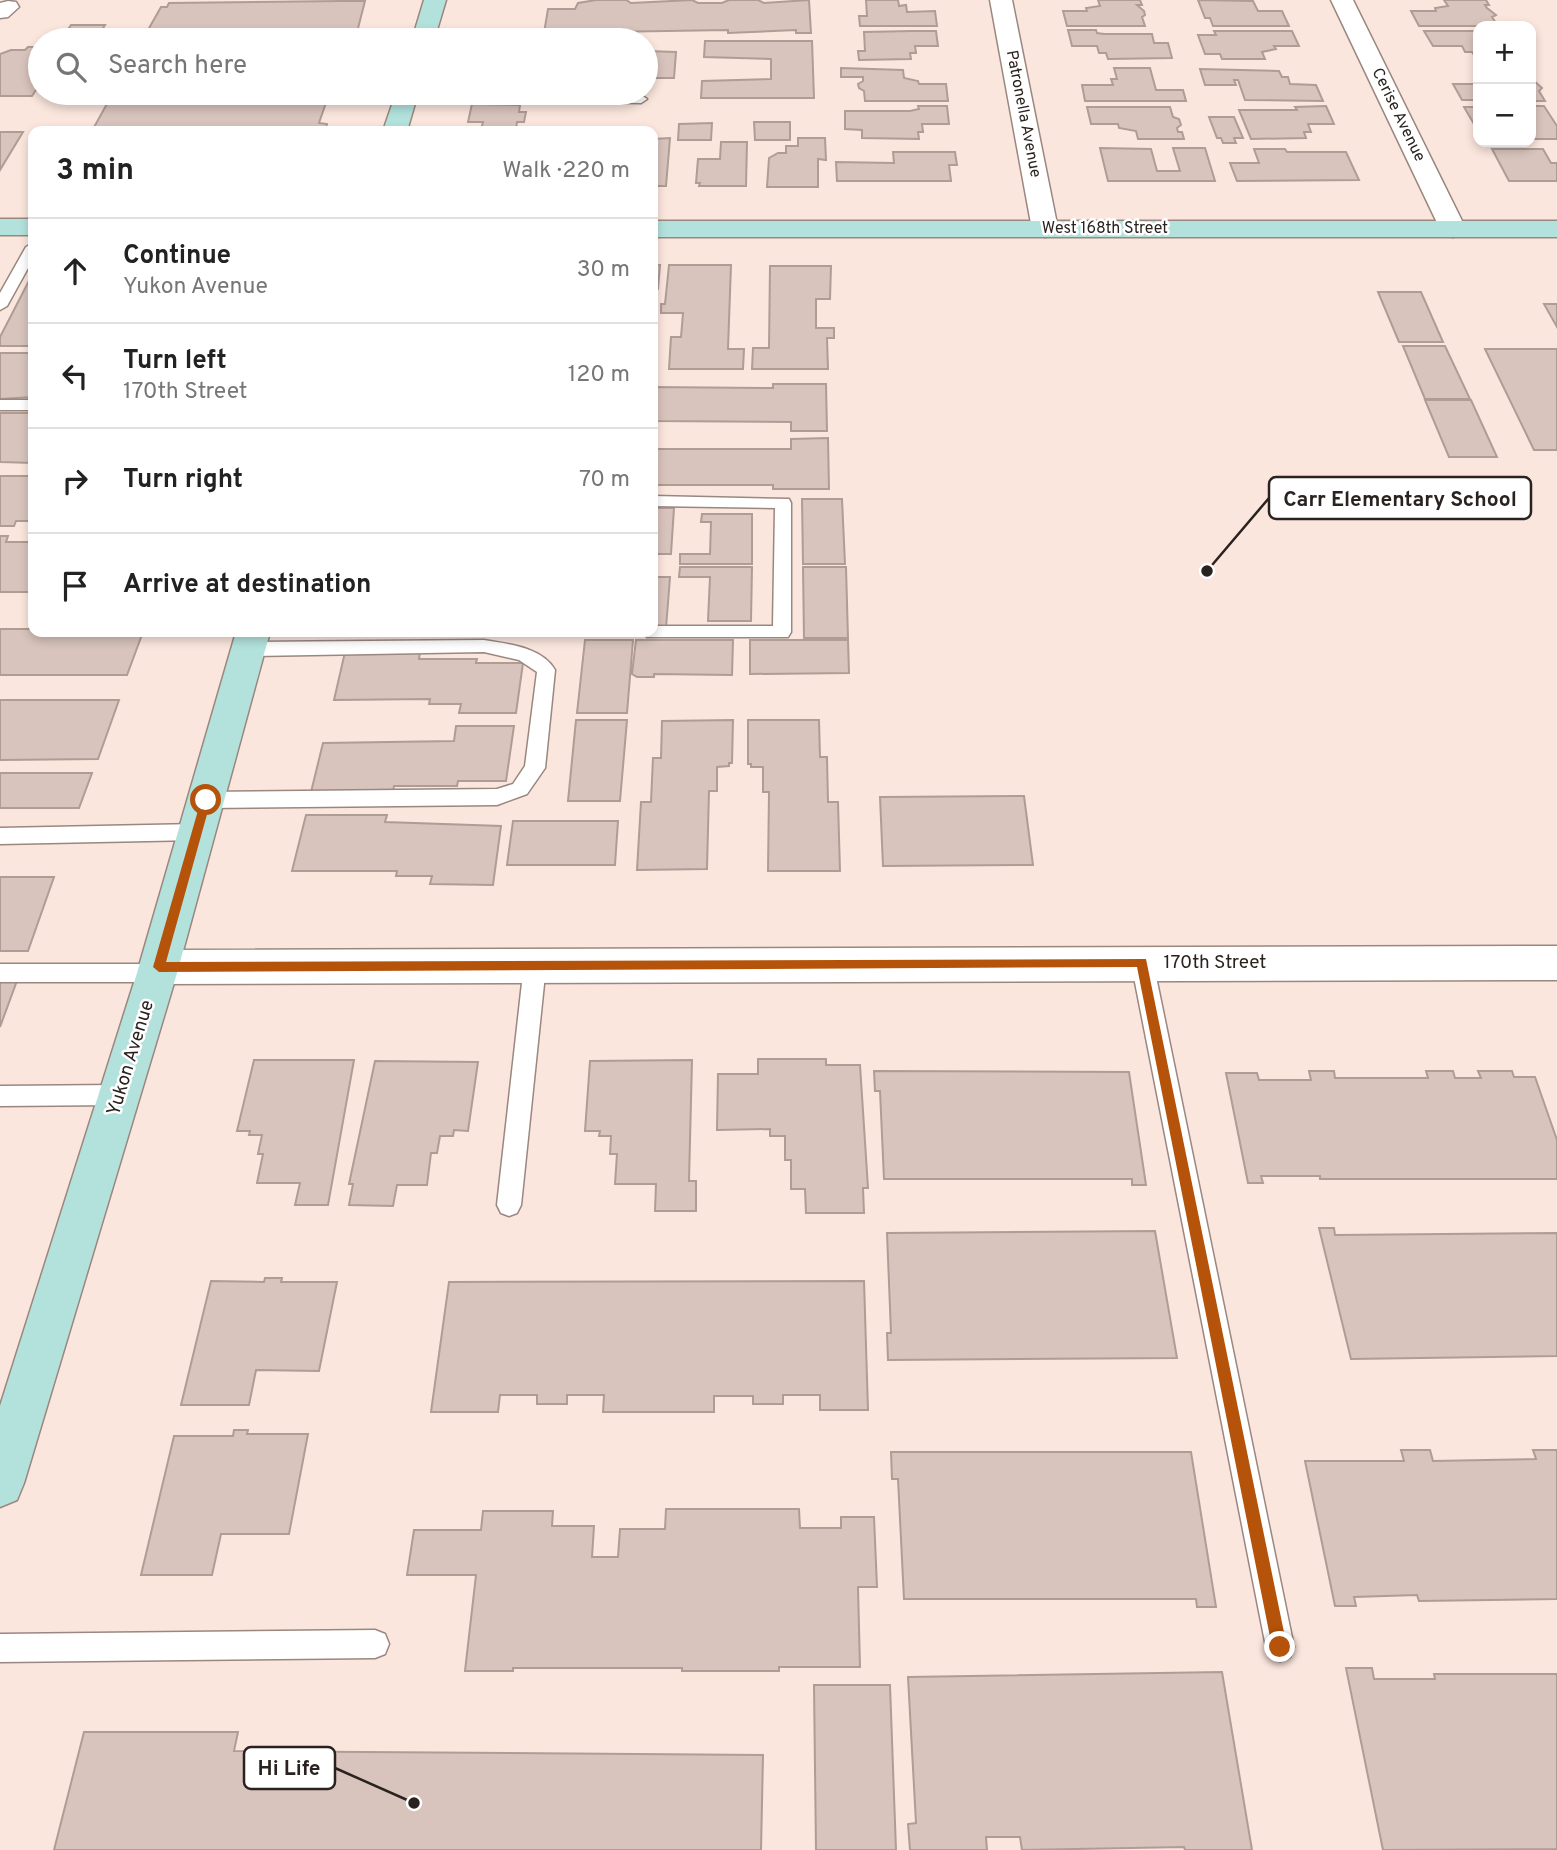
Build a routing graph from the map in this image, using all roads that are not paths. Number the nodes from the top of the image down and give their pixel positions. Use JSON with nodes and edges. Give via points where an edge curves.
{"nodes":[{"id":1,"x":435,"y":0,"type":"edge"},
{"id":2,"x":1001,"y":0,"type":"edge"},
{"id":3,"x":1342,"y":0,"type":"edge"},
{"id":4,"x":427,"y":28,"type":"edge"},
{"id":5,"x":403,"y":105,"type":"edge"},
{"id":6,"x":396,"y":126,"type":"edge"},
{"id":7,"x":0,"y":228,"type":"edge"},
{"id":8,"x":28,"y":228,"type":"edge"},
{"id":9,"x":658,"y":229,"type":"edge"},
{"id":10,"x":1045,"y":229,"type":"junction"},
{"id":11,"x":1453,"y":229,"type":"junction"},
{"id":12,"x":1557,"y":229,"type":"edge"},
{"id":13,"x":28,"y":256,"type":"edge"},
{"id":14,"x":0,"y":306,"type":"edge"},
{"id":15,"x":0,"y":405,"type":"edge"},
{"id":16,"x":28,"y":405,"type":"edge"},
{"id":17,"x":658,"y":501,"type":"edge"},
{"id":18,"x":658,"y":632,"type":"edge"},
{"id":19,"x":251,"y":640,"type":"edge"},
{"id":20,"x":202,"y":816,"type":"junction"},
{"id":21,"x":0,"y":836,"type":"edge"},
{"id":22,"x":1142,"y":962,"type":"junction"},
{"id":23,"x":1557,"y":963,"type":"edge"},
{"id":24,"x":535,"y":965,"type":"junction"},
{"id":25,"x":158,"y":970,"type":"junction"},
{"id":26,"x":0,"y":973,"type":"edge"},
{"id":27,"x":119,"y":1095,"type":"junction"},
{"id":28,"x":0,"y":1096,"type":"edge"},
{"id":29,"x":509,"y":1205,"type":"dead end"},
{"id":30,"x":0,"y":1483,"type":"edge"},
{"id":31,"x":375,"y":1644,"type":"dead end"},
{"id":32,"x":1280,"y":1647,"type":"dead end"},
{"id":33,"x":0,"y":1648,"type":"edge"}],
"edges":[{"from":1,"to":4,"type":"street"},
{"from":2,"to":10,"type":"street","name":"Patronella Avenue"},
{"from":3,"to":11,"type":"street","name":"Cerise Avenue"},
{"from":5,"to":6,"type":"street"},
{"from":7,"to":8,"type":"street"},
{"from":9,"to":10,"type":"street","name":"West 168th Street"},
{"from":10,"to":11,"type":"street","name":"West 168th Street"},
{"from":11,"to":12,"type":"street","name":"West 168th Street"},
{"from":13,"to":14,"type":"lane"},
{"from":15,"to":16,"type":"lane"},
{"from":17,"to":18,"type":"lane","via":[[783,503],[782,632]]},
{"from":19,"to":20,"type":"street","name":"Yukon Avenue"},
{"from":19,"to":20,"type":"lane","via":[[513,650],[546,670],[535,768],[520,789],[497,797]]},
{"from":20,"to":21,"type":"lane"},
{"from":20,"to":25,"type":"street","name":"Yukon Avenue"},
{"from":22,"to":23,"type":"street","name":"170th Street"},
{"from":22,"to":24,"type":"street","name":"170th Street"},
{"from":22,"to":32,"type":"lane"},
{"from":24,"to":25,"type":"street","name":"170th Street"},
{"from":24,"to":29,"type":"lane"},
{"from":25,"to":26,"type":"lane"},
{"from":25,"to":27,"type":"street","name":"Yukon Avenue"},
{"from":27,"to":28,"type":"lane"},
{"from":27,"to":30,"type":"street","name":"Yukon Avenue"},
{"from":31,"to":33,"type":"lane"}]}
